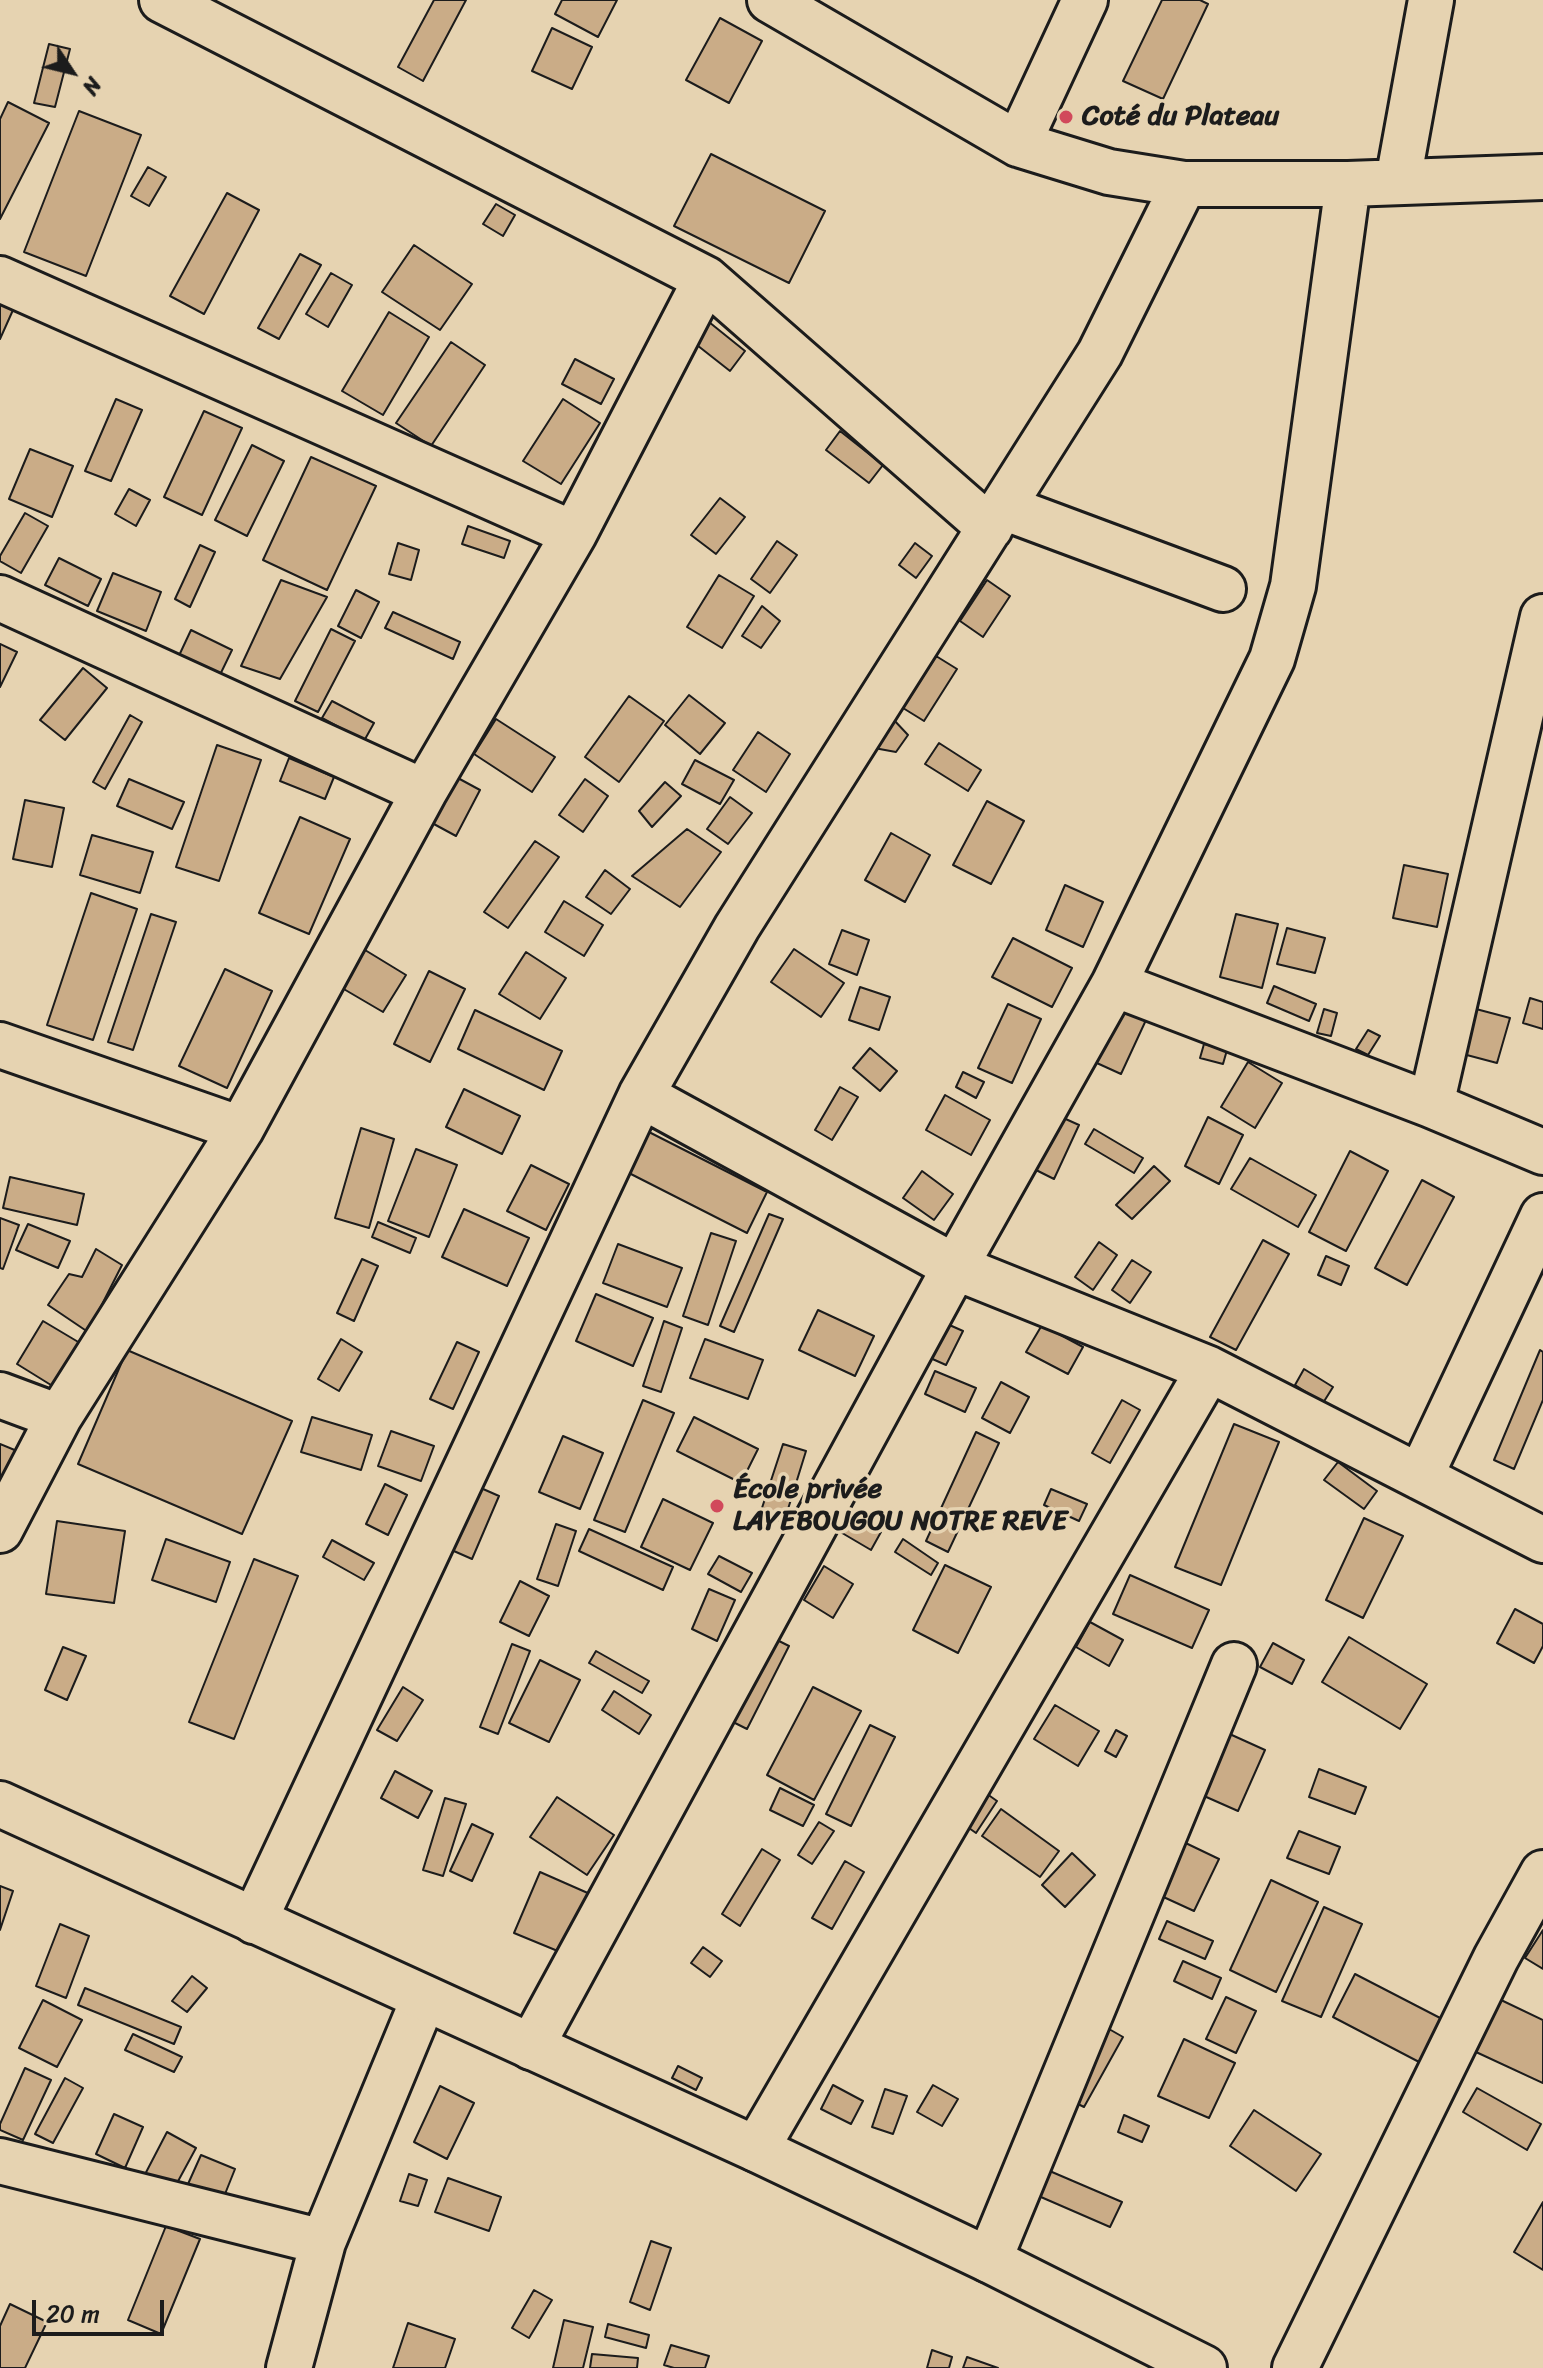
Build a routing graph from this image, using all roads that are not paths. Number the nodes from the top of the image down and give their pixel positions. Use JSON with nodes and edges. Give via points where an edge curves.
{"nodes":[{"id":1,"x":162,"y":0,"type":"edge"},
{"id":2,"x":770,"y":0,"type":"edge"},
{"id":3,"x":1085,"y":0,"type":"edge"},
{"id":4,"x":1431,"y":0,"type":"edge"},
{"id":5,"x":1018,"y":144,"type":"junction"},
{"id":6,"x":1543,"y":177,"type":"edge"},
{"id":7,"x":1398,"y":181,"type":"junction"},
{"id":8,"x":1184,"y":184,"type":"junction"},
{"id":9,"x":1348,"y":184,"type":"junction"},
{"id":10,"x":0,"y":279,"type":"edge"},
{"id":11,"x":706,"y":279,"type":"junction"},
{"id":12,"x":996,"y":518,"type":"junction"},
{"id":13,"x":574,"y":534,"type":"junction"},
{"id":14,"x":1223,"y":589,"type":"dead end"},
{"id":15,"x":0,"y":598,"type":"edge"},
{"id":16,"x":1543,"y":617,"type":"edge"},
{"id":17,"x":424,"y":792,"type":"junction"},
{"id":18,"x":1114,"y":984,"type":"junction"},
{"id":19,"x":0,"y":1045,"type":"edge"},
{"id":20,"x":641,"y":1095,"type":"junction"},
{"id":21,"x":1431,"y":1105,"type":"junction"},
{"id":22,"x":241,"y":1129,"type":"junction"},
{"id":23,"x":1543,"y":1152,"type":"edge"},
{"id":24,"x":1543,"y":1216,"type":"edge"},
{"id":25,"x":955,"y":1267,"type":"junction"},
{"id":26,"x":1209,"y":1369,"type":"junction"},
{"id":27,"x":0,"y":1395,"type":"edge"},
{"id":28,"x":59,"y":1417,"type":"junction"},
{"id":29,"x":1420,"y":1477,"type":"junction"},
{"id":30,"x":0,"y":1530,"type":"edge"},
{"id":31,"x":1543,"y":1540,"type":"edge"},
{"id":32,"x":1234,"y":1665,"type":"dead end"},
{"id":33,"x":0,"y":1804,"type":"edge"},
{"id":34,"x":1543,"y":1873,"type":"edge"},
{"id":35,"x":254,"y":1921,"type":"junction"},
{"id":36,"x":424,"y":1998,"type":"junction"},
{"id":37,"x":531,"y":2047,"type":"junction"},
{"id":38,"x":756,"y":2149,"type":"junction"},
{"id":39,"x":0,"y":2161,"type":"edge"},
{"id":40,"x":323,"y":2242,"type":"junction"},
{"id":41,"x":989,"y":2260,"type":"junction"},
{"id":42,"x":289,"y":2368,"type":"edge"},
{"id":43,"x":1204,"y":2368,"type":"edge"},
{"id":44,"x":1295,"y":2368,"type":"edge"}],
"edges":[{"from":1,"to":11,"type":"street"},
{"from":2,"to":5,"type":"street"},
{"from":3,"to":5,"type":"street"},
{"from":4,"to":7,"type":"street"},
{"from":5,"to":8,"type":"street","via":[[1109,172]]},
{"from":6,"to":7,"type":"street"},
{"from":7,"to":9,"type":"street"},
{"from":8,"to":9,"type":"street"},
{"from":8,"to":12,"type":"street","via":[[1100,353]]},
{"from":9,"to":18,"type":"street","via":[[1293,586],[1272,659]]},
{"from":10,"to":13,"type":"street"},
{"from":11,"to":12,"type":"street"},
{"from":11,"to":13,"type":"street"},
{"from":12,"to":14,"type":"street"},
{"from":12,"to":20,"type":"street","via":[[737,927]]},
{"from":13,"to":17,"type":"street"},
{"from":15,"to":17,"type":"street"},
{"from":16,"to":21,"type":"street"},
{"from":17,"to":22,"type":"street"},
{"from":18,"to":21,"type":"street"},
{"from":18,"to":25,"type":"street"},
{"from":19,"to":22,"type":"street"},
{"from":20,"to":25,"type":"street"},
{"from":20,"to":35,"type":"street"},
{"from":21,"to":23,"type":"street"},
{"from":22,"to":28,"type":"street"},
{"from":24,"to":29,"type":"street"},
{"from":25,"to":26,"type":"street"},
{"from":25,"to":37,"type":"street"},
{"from":26,"to":29,"type":"street"},
{"from":26,"to":38,"type":"street"},
{"from":27,"to":28,"type":"street"},
{"from":28,"to":30,"type":"street"},
{"from":29,"to":31,"type":"street"},
{"from":32,"to":41,"type":"street"},
{"from":33,"to":35,"type":"street"},
{"from":34,"to":44,"type":"street"},
{"from":35,"to":36,"type":"street"},
{"from":36,"to":37,"type":"street"},
{"from":36,"to":40,"type":"street"},
{"from":37,"to":38,"type":"street"},
{"from":38,"to":41,"type":"street"},
{"from":39,"to":40,"type":"street"},
{"from":40,"to":42,"type":"street"},
{"from":41,"to":43,"type":"street"}]}
